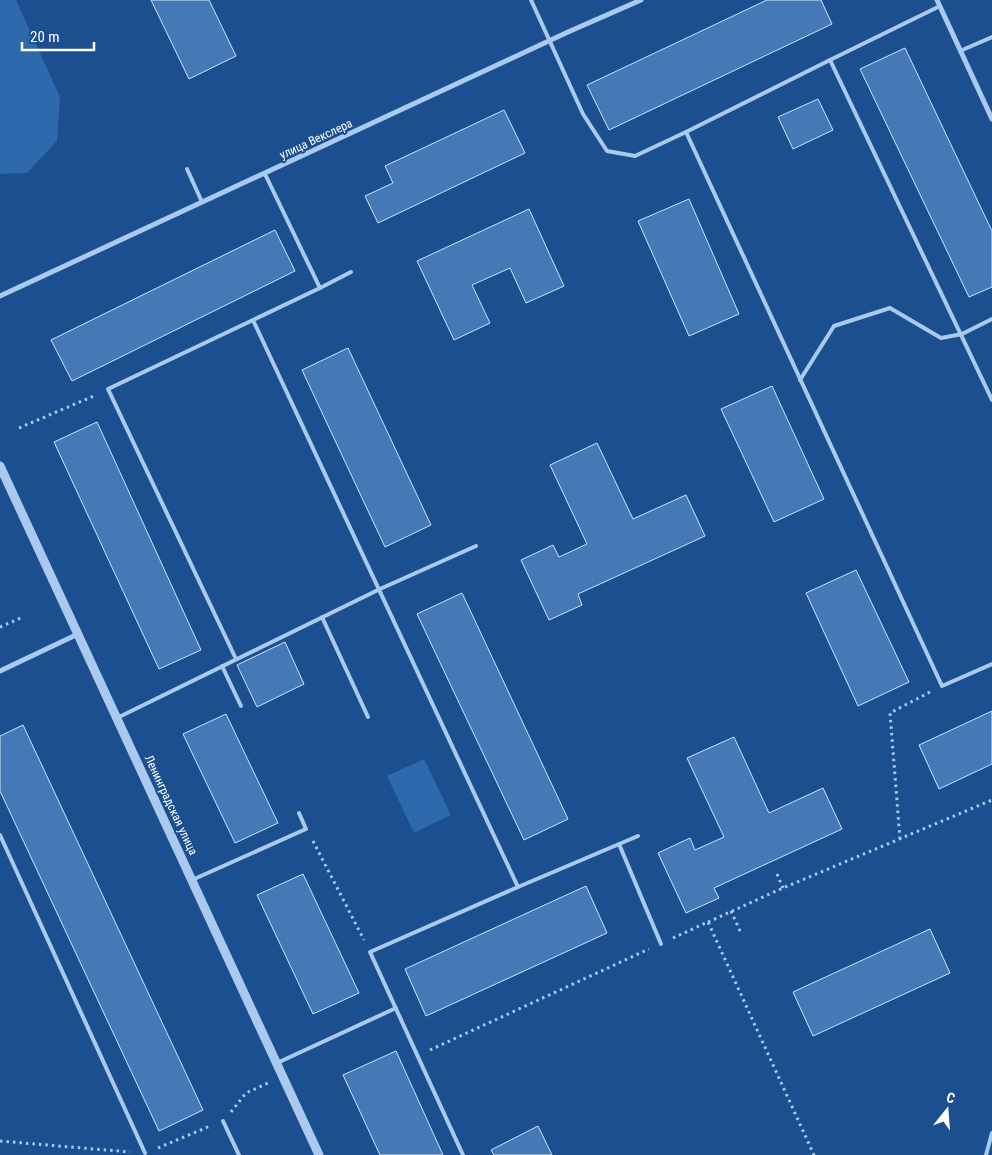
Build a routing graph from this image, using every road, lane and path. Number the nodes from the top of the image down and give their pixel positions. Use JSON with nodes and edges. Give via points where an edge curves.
{"nodes":[{"id":1,"x":531,"y":0,"type":"edge"},
{"id":2,"x":641,"y":0,"type":"edge"},
{"id":3,"x":937,"y":0,"type":"edge"},
{"id":4,"x":940,"y":6,"type":"junction"},
{"id":5,"x":992,"y":37,"type":"edge"},
{"id":6,"x":550,"y":41,"type":"junction"},
{"id":7,"x":960,"y":51,"type":"junction"},
{"id":8,"x":830,"y":60,"type":"junction"},
{"id":9,"x":992,"y":119,"type":"edge"},
{"id":10,"x":686,"y":132,"type":"junction"},
{"id":11,"x":187,"y":169,"type":"dead end"},
{"id":12,"x":265,"y":174,"type":"junction"},
{"id":13,"x":202,"y":202,"type":"junction"},
{"id":14,"x":351,"y":272,"type":"dead end"},
{"id":15,"x":320,"y":288,"type":"junction"},
{"id":16,"x":0,"y":296,"type":"edge"},
{"id":17,"x":992,"y":319,"type":"edge"},
{"id":18,"x":253,"y":320,"type":"junction"},
{"id":19,"x":962,"y":334,"type":"junction"},
{"id":20,"x":800,"y":380,"type":"junction"},
{"id":21,"x":108,"y":390,"type":"junction"},
{"id":22,"x":992,"y":400,"type":"edge"},
{"id":23,"x":18,"y":428,"type":"dead end"},
{"id":24,"x":0,"y":466,"type":"edge"},
{"id":25,"x":476,"y":546,"type":"dead end"},
{"id":26,"x":380,"y":589,"type":"junction"},
{"id":27,"x":23,"y":617,"type":"dead end"},
{"id":28,"x":322,"y":617,"type":"junction"},
{"id":29,"x":0,"y":627,"type":"edge"},
{"id":30,"x":78,"y":634,"type":"junction"},
{"id":31,"x":236,"y":660,"type":"junction"},
{"id":32,"x":992,"y":664,"type":"edge"},
{"id":33,"x":222,"y":666,"type":"junction"},
{"id":34,"x":0,"y":671,"type":"edge"},
{"id":35,"x":942,"y":686,"type":"junction"},
{"id":36,"x":241,"y":706,"type":"dead end"},
{"id":37,"x":368,"y":717,"type":"dead end"},
{"id":38,"x":117,"y":718,"type":"junction"},
{"id":39,"x":992,"y":800,"type":"edge"},
{"id":40,"x":299,"y":813,"type":"dead end"},
{"id":41,"x":306,"y":830,"type":"junction"},
{"id":42,"x":0,"y":835,"type":"edge"},
{"id":43,"x":638,"y":836,"type":"dead end"},
{"id":44,"x":900,"y":839,"type":"junction"},
{"id":45,"x":618,"y":844,"type":"junction"},
{"id":46,"x":777,"y":874,"type":"dead end"},
{"id":47,"x":192,"y":880,"type":"junction"},
{"id":48,"x":518,"y":886,"type":"junction"},
{"id":49,"x":784,"y":888,"type":"junction"},
{"id":50,"x":731,"y":911,"type":"junction"},
{"id":51,"x":708,"y":922,"type":"junction"},
{"id":52,"x":741,"y":933,"type":"dead end"},
{"id":53,"x":661,"y":944,"type":"junction"},
{"id":54,"x":370,"y":952,"type":"junction"},
{"id":55,"x":396,"y":1008,"type":"junction"},
{"id":56,"x":418,"y":1055,"type":"junction"},
{"id":57,"x":276,"y":1064,"type":"junction"},
{"id":58,"x":283,"y":1077,"type":"junction"},
{"id":59,"x":223,"y":1121,"type":"junction"},
{"id":60,"x":992,"y":1133,"type":"edge"},
{"id":61,"x":0,"y":1141,"type":"edge"},
{"id":62,"x":145,"y":1153,"type":"junction"},
{"id":63,"x":238,"y":1155,"type":"edge"},
{"id":64,"x":319,"y":1155,"type":"edge"},
{"id":65,"x":463,"y":1155,"type":"edge"},
{"id":66,"x":814,"y":1155,"type":"edge"},
{"id":67,"x":986,"y":1155,"type":"edge"}],
"edges":[{"from":1,"to":6,"type":"lane"},
{"from":2,"to":6,"type":"street","name":"улица Векслера"},
{"from":3,"to":4,"type":"street"},
{"from":4,"to":7,"type":"street"},
{"from":4,"to":8,"type":"lane"},
{"from":5,"to":7,"type":"lane"},
{"from":6,"to":10,"type":"lane","via":[[583,114],[607,151],[635,156]]},
{"from":6,"to":12,"type":"street","name":"улица Векслера"},
{"from":7,"to":9,"type":"street"},
{"from":8,"to":10,"type":"lane"},
{"from":8,"to":19,"type":"lane"},
{"from":10,"to":20,"type":"lane"},
{"from":11,"to":13,"type":"lane"},
{"from":12,"to":13,"type":"street","name":"улица Векслера"},
{"from":12,"to":15,"type":"lane"},
{"from":13,"to":16,"type":"street","name":"улица Векслера"},
{"from":14,"to":15,"type":"lane"},
{"from":15,"to":18,"type":"lane"},
{"from":17,"to":19,"type":"lane"},
{"from":18,"to":21,"type":"lane"},
{"from":18,"to":26,"type":"lane"},
{"from":19,"to":20,"type":"lane","via":[[941,338],[890,308],[834,326]]},
{"from":19,"to":22,"type":"lane"},
{"from":20,"to":35,"type":"lane"},
{"from":21,"to":23,"type":"path"},
{"from":21,"to":31,"type":"lane"},
{"from":24,"to":30,"type":"street","name":"Ленинградская улица"},
{"from":25,"to":26,"type":"lane"},
{"from":26,"to":28,"type":"lane"},
{"from":26,"to":48,"type":"lane"},
{"from":27,"to":29,"type":"path"},
{"from":28,"to":31,"type":"lane"},
{"from":28,"to":37,"type":"lane"},
{"from":30,"to":34,"type":"street"},
{"from":30,"to":38,"type":"street","name":"Ленинградская улица"},
{"from":31,"to":33,"type":"lane"},
{"from":32,"to":35,"type":"lane"},
{"from":33,"to":36,"type":"lane"},
{"from":33,"to":38,"type":"lane"},
{"from":35,"to":44,"type":"path","via":[[890,713]]},
{"from":38,"to":47,"type":"street","name":"Ленинградская улица"},
{"from":39,"to":44,"type":"path"},
{"from":40,"to":41,"type":"lane"},
{"from":41,"to":47,"type":"lane"},
{"from":41,"to":54,"type":"path"},
{"from":42,"to":62,"type":"lane"},
{"from":43,"to":45,"type":"lane"},
{"from":44,"to":49,"type":"path"},
{"from":45,"to":48,"type":"lane"},
{"from":45,"to":53,"type":"lane"},
{"from":46,"to":49,"type":"path"},
{"from":47,"to":57,"type":"street","name":"Ленинградская улица"},
{"from":48,"to":54,"type":"lane"},
{"from":49,"to":50,"type":"path"},
{"from":50,"to":51,"type":"path"},
{"from":50,"to":52,"type":"path"},
{"from":51,"to":53,"type":"path"},
{"from":51,"to":66,"type":"path"},
{"from":53,"to":56,"type":"path"},
{"from":54,"to":55,"type":"lane"},
{"from":55,"to":56,"type":"lane"},
{"from":55,"to":57,"type":"lane"},
{"from":56,"to":65,"type":"lane"},
{"from":57,"to":58,"type":"street","name":"Ленинградская улица"},
{"from":58,"to":59,"type":"path","via":[[246,1093]]},
{"from":58,"to":64,"type":"street","name":"Ленинградская улица"},
{"from":59,"to":62,"type":"path"},
{"from":59,"to":63,"type":"lane"},
{"from":60,"to":67,"type":"lane"},
{"from":61,"to":62,"type":"path"}]}
